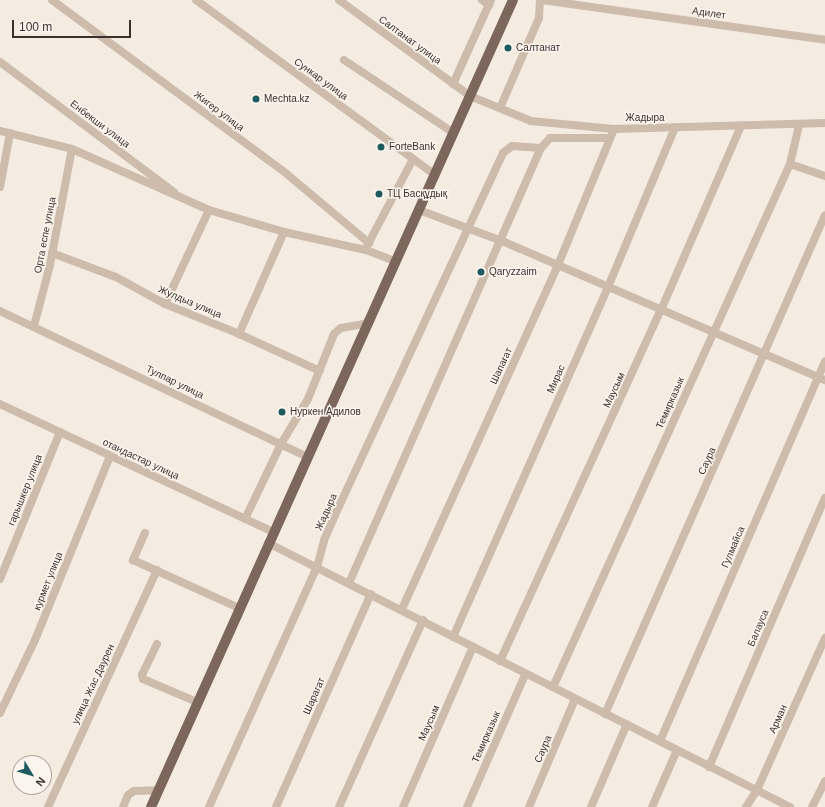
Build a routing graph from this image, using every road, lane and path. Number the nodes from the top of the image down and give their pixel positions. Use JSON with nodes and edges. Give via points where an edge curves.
{"nodes":[{"id":1,"x":52,"y":0,"type":"edge"},
{"id":2,"x":196,"y":0,"type":"edge"},
{"id":3,"x":339,"y":0,"type":"edge"},
{"id":4,"x":513,"y":0,"type":"edge"},
{"id":5,"x":541,"y":0,"type":"edge"},
{"id":6,"x":487,"y":2,"type":"edge"},
{"id":7,"x":825,"y":40,"type":"edge"},
{"id":8,"x":344,"y":60,"type":"dead end"},
{"id":9,"x":0,"y":62,"type":"edge"},
{"id":10,"x":453,"y":84,"type":"junction"},
{"id":11,"x":470,"y":96,"type":"junction"},
{"id":12,"x":500,"y":108,"type":"junction"},
{"id":13,"x":825,"y":124,"type":"edge"},
{"id":14,"x":799,"y":125,"type":"junction"},
{"id":15,"x":741,"y":126,"type":"junction"},
{"id":16,"x":614,"y":128,"type":"junction"},
{"id":17,"x":674,"y":128,"type":"junction"},
{"id":18,"x":0,"y":131,"type":"edge"},
{"id":19,"x":10,"y":133,"type":"junction"},
{"id":20,"x":454,"y":133,"type":"junction"},
{"id":21,"x":610,"y":138,"type":"junction"},
{"id":22,"x":72,"y":148,"type":"junction"},
{"id":23,"x":541,"y":148,"type":"junction"},
{"id":24,"x":413,"y":159,"type":"junction"},
{"id":25,"x":790,"y":164,"type":"junction"},
{"id":26,"x":435,"y":175,"type":"junction"},
{"id":27,"x":825,"y":176,"type":"edge"},
{"id":28,"x":0,"y":187,"type":"edge"},
{"id":29,"x":188,"y":202,"type":"junction"},
{"id":30,"x":209,"y":210,"type":"junction"},
{"id":31,"x":419,"y":210,"type":"junction"},
{"id":32,"x":825,"y":215,"type":"edge"},
{"id":33,"x":467,"y":228,"type":"junction"},
{"id":34,"x":284,"y":232,"type":"junction"},
{"id":35,"x":502,"y":241,"type":"junction"},
{"id":36,"x":367,"y":247,"type":"junction"},
{"id":37,"x":52,"y":253,"type":"junction"},
{"id":38,"x":395,"y":261,"type":"junction"},
{"id":39,"x":558,"y":265,"type":"junction"},
{"id":40,"x":608,"y":287,"type":"junction"},
{"id":41,"x":166,"y":304,"type":"junction"},
{"id":42,"x":661,"y":310,"type":"junction"},
{"id":43,"x":0,"y":311,"type":"edge"},
{"id":44,"x":368,"y":323,"type":"junction"},
{"id":45,"x":34,"y":326,"type":"junction"},
{"id":46,"x":713,"y":332,"type":"junction"},
{"id":47,"x":239,"y":334,"type":"junction"},
{"id":48,"x":765,"y":355,"type":"junction"},
{"id":49,"x":825,"y":361,"type":"edge"},
{"id":50,"x":320,"y":371,"type":"junction"},
{"id":51,"x":822,"y":378,"type":"edge"},
{"id":52,"x":0,"y":404,"type":"edge"},
{"id":53,"x":60,"y":432,"type":"junction"},
{"id":54,"x":281,"y":444,"type":"junction"},
{"id":55,"x":110,"y":456,"type":"junction"},
{"id":56,"x":307,"y":457,"type":"junction"},
{"id":57,"x":825,"y":498,"type":"edge"},
{"id":58,"x":245,"y":519,"type":"junction"},
{"id":59,"x":273,"y":532,"type":"junction"},
{"id":60,"x":145,"y":533,"type":"dead end"},
{"id":61,"x":268,"y":543,"type":"junction"},
{"id":62,"x":317,"y":567,"type":"junction"},
{"id":63,"x":157,"y":570,"type":"junction"},
{"id":64,"x":0,"y":579,"type":"edge"},
{"id":65,"x":349,"y":583,"type":"junction"},
{"id":66,"x":371,"y":594,"type":"junction"},
{"id":67,"x":239,"y":608,"type":"junction"},
{"id":68,"x":402,"y":609,"type":"junction"},
{"id":69,"x":423,"y":620,"type":"junction"},
{"id":70,"x":453,"y":636,"type":"junction"},
{"id":71,"x":825,"y":638,"type":"edge"},
{"id":72,"x":157,"y":644,"type":"dead end"},
{"id":73,"x":473,"y":647,"type":"junction"},
{"id":74,"x":500,"y":661,"type":"junction"},
{"id":75,"x":525,"y":675,"type":"junction"},
{"id":76,"x":553,"y":687,"type":"junction"},
{"id":77,"x":575,"y":698,"type":"junction"},
{"id":78,"x":198,"y":702,"type":"junction"},
{"id":79,"x":0,"y":713,"type":"edge"},
{"id":80,"x":605,"y":714,"type":"junction"},
{"id":81,"x":627,"y":724,"type":"junction"},
{"id":82,"x":660,"y":741,"type":"junction"},
{"id":83,"x":677,"y":750,"type":"junction"},
{"id":84,"x":710,"y":767,"type":"junction"},
{"id":85,"x":825,"y":781,"type":"edge"},
{"id":86,"x":158,"y":790,"type":"junction"},
{"id":87,"x":757,"y":790,"type":"junction"},
{"id":88,"x":48,"y":807,"type":"edge"},
{"id":89,"x":123,"y":807,"type":"edge"},
{"id":90,"x":151,"y":807,"type":"edge"},
{"id":91,"x":210,"y":807,"type":"edge"},
{"id":92,"x":276,"y":807,"type":"edge"},
{"id":93,"x":339,"y":807,"type":"edge"},
{"id":94,"x":403,"y":807,"type":"edge"},
{"id":95,"x":466,"y":807,"type":"edge"},
{"id":96,"x":529,"y":807,"type":"edge"},
{"id":97,"x":591,"y":807,"type":"edge"},
{"id":98,"x":652,"y":807,"type":"edge"},
{"id":99,"x":746,"y":807,"type":"edge"},
{"id":100,"x":790,"y":807,"type":"edge"},
{"id":101,"x":812,"y":807,"type":"edge"}],
"edges":[{"from":1,"to":36,"type":"street","name":"Жигер улица","via":[[282,170]]},
{"from":2,"to":24,"type":"street","name":"Сункар улица"},
{"from":3,"to":10,"type":"street","name":"Салтанат улица"},
{"from":4,"to":11,"type":"main road"},
{"from":5,"to":7,"type":"street","name":"Адилет"},
{"from":5,"to":12,"type":"street","via":[[539,18]]},
{"from":6,"to":10,"type":"street"},
{"from":8,"to":20,"type":"street"},
{"from":9,"to":29,"type":"street","name":"Енбекши улица"},
{"from":10,"to":11,"type":"street","name":"Салтанат улица"},
{"from":11,"to":12,"type":"street","name":"Жадыра"},
{"from":11,"to":20,"type":"main road"},
{"from":12,"to":16,"type":"street","name":"Жадыра","via":[[531,121]]},
{"from":13,"to":14,"type":"street","name":"Жадыра"},
{"from":14,"to":15,"type":"street","name":"Жадыра"},
{"from":14,"to":25,"type":"street","name":"Темирказык"},
{"from":15,"to":17,"type":"street","name":"Жадыра"},
{"from":15,"to":42,"type":"street","name":"Маусым"},
{"from":16,"to":17,"type":"street","name":"Жадыра"},
{"from":16,"to":21,"type":"street","name":"Шапагат"},
{"from":17,"to":40,"type":"street","name":"Мирас"},
{"from":18,"to":19,"type":"street","name":"Енбекши улица"},
{"from":19,"to":22,"type":"street","name":"Енбекши улица"},
{"from":19,"to":28,"type":"street"},
{"from":20,"to":26,"type":"main road"},
{"from":21,"to":23,"type":"street","via":[[550,138]]},
{"from":21,"to":39,"type":"street","name":"Шапагат"},
{"from":22,"to":29,"type":"street","name":"Енбекши улица"},
{"from":22,"to":37,"type":"street","name":"Орта еспе улица"},
{"from":23,"to":33,"type":"street","name":"Жадыра","via":[[512,146],[503,153]]},
{"from":23,"to":35,"type":"street"},
{"from":24,"to":26,"type":"street","name":"Сункар улица"},
{"from":24,"to":36,"type":"street"},
{"from":25,"to":27,"type":"street"},
{"from":25,"to":46,"type":"street","name":"Темирказык"},
{"from":26,"to":31,"type":"main road"},
{"from":29,"to":30,"type":"street","name":"Енбекши улица"},
{"from":30,"to":34,"type":"street","name":"Енбекши улица"},
{"from":30,"to":41,"type":"street"},
{"from":31,"to":33,"type":"street"},
{"from":31,"to":38,"type":"main road"},
{"from":32,"to":48,"type":"street","name":"Саура"},
{"from":33,"to":35,"type":"street"},
{"from":33,"to":62,"type":"street","name":"Жадыра","via":[[335,515],[324,540]]},
{"from":34,"to":36,"type":"street","name":"Енбекши улица"},
{"from":34,"to":47,"type":"street"},
{"from":35,"to":39,"type":"street"},
{"from":35,"to":65,"type":"street"},
{"from":36,"to":38,"type":"street","name":"Енбекши улица"},
{"from":37,"to":41,"type":"street","name":"Жулдыз улица","via":[[116,277]]},
{"from":37,"to":45,"type":"street","name":"Орта еспе улица"},
{"from":38,"to":44,"type":"main road"},
{"from":39,"to":40,"type":"street"},
{"from":39,"to":68,"type":"street","name":"Шапагат"},
{"from":40,"to":42,"type":"street"},
{"from":40,"to":70,"type":"street","name":"Мирас"},
{"from":41,"to":47,"type":"street","name":"Жулдыз улица"},
{"from":42,"to":46,"type":"street"},
{"from":42,"to":74,"type":"street","name":"Маусым"},
{"from":43,"to":45,"type":"street","name":"Тулпар улица"},
{"from":44,"to":50,"type":"street","via":[[338,329]]},
{"from":44,"to":56,"type":"main road"},
{"from":45,"to":54,"type":"street","name":"Тулпар улица"},
{"from":46,"to":48,"type":"street"},
{"from":46,"to":76,"type":"street","name":"Темирказык"},
{"from":47,"to":50,"type":"street","name":"Жулдыз улица"},
{"from":48,"to":51,"type":"street"},
{"from":48,"to":80,"type":"street","name":"Саура"},
{"from":49,"to":51,"type":"street","name":"Гулмайса"},
{"from":50,"to":54,"type":"street","via":[[308,399]]},
{"from":51,"to":82,"type":"street","name":"Гулмайса"},
{"from":52,"to":53,"type":"street","name":"отандастар улица"},
{"from":53,"to":55,"type":"street","name":"отандастар улица"},
{"from":53,"to":64,"type":"street","name":"гарышкер улица"},
{"from":54,"to":56,"type":"street","name":"Тулпар улица"},
{"from":54,"to":58,"type":"street"},
{"from":55,"to":58,"type":"street","name":"отандастар улица"},
{"from":55,"to":79,"type":"street","name":"курмет улица","via":[[35,640]]},
{"from":56,"to":59,"type":"main road"},
{"from":57,"to":84,"type":"street","name":"Балауса"},
{"from":58,"to":59,"type":"street","name":"отандастар улица"},
{"from":59,"to":61,"type":"main road"},
{"from":60,"to":63,"type":"street","via":[[133,560]]},
{"from":61,"to":62,"type":"street"},
{"from":61,"to":67,"type":"main road"},
{"from":62,"to":65,"type":"street"},
{"from":62,"to":91,"type":"street","name":"Жадыра"},
{"from":63,"to":67,"type":"street"},
{"from":63,"to":88,"type":"street","name":"улица Жас Даурен"},
{"from":65,"to":66,"type":"street"},
{"from":66,"to":68,"type":"street"},
{"from":66,"to":92,"type":"street","name":"Шарагат"},
{"from":67,"to":78,"type":"main road"},
{"from":68,"to":69,"type":"street"},
{"from":69,"to":70,"type":"street"},
{"from":69,"to":93,"type":"street"},
{"from":70,"to":73,"type":"street"},
{"from":71,"to":87,"type":"street","name":"Арман"},
{"from":72,"to":78,"type":"street","via":[[142,675],[143,679]]},
{"from":73,"to":74,"type":"street"},
{"from":73,"to":94,"type":"street","name":"Маусым"},
{"from":74,"to":75,"type":"street"},
{"from":75,"to":76,"type":"street"},
{"from":75,"to":95,"type":"street","name":"Темирказык"},
{"from":76,"to":77,"type":"street"},
{"from":77,"to":80,"type":"street"},
{"from":77,"to":96,"type":"street","name":"Саура"},
{"from":78,"to":86,"type":"main road"},
{"from":80,"to":81,"type":"street"},
{"from":81,"to":82,"type":"street"},
{"from":81,"to":97,"type":"street"},
{"from":82,"to":83,"type":"street"},
{"from":83,"to":84,"type":"street"},
{"from":83,"to":98,"type":"street"},
{"from":84,"to":87,"type":"street"},
{"from":85,"to":101,"type":"street"},
{"from":86,"to":89,"type":"street","via":[[134,791],[128,795]]},
{"from":86,"to":90,"type":"main road"},
{"from":87,"to":99,"type":"street","name":"Арман"},
{"from":87,"to":100,"type":"street"}]}
